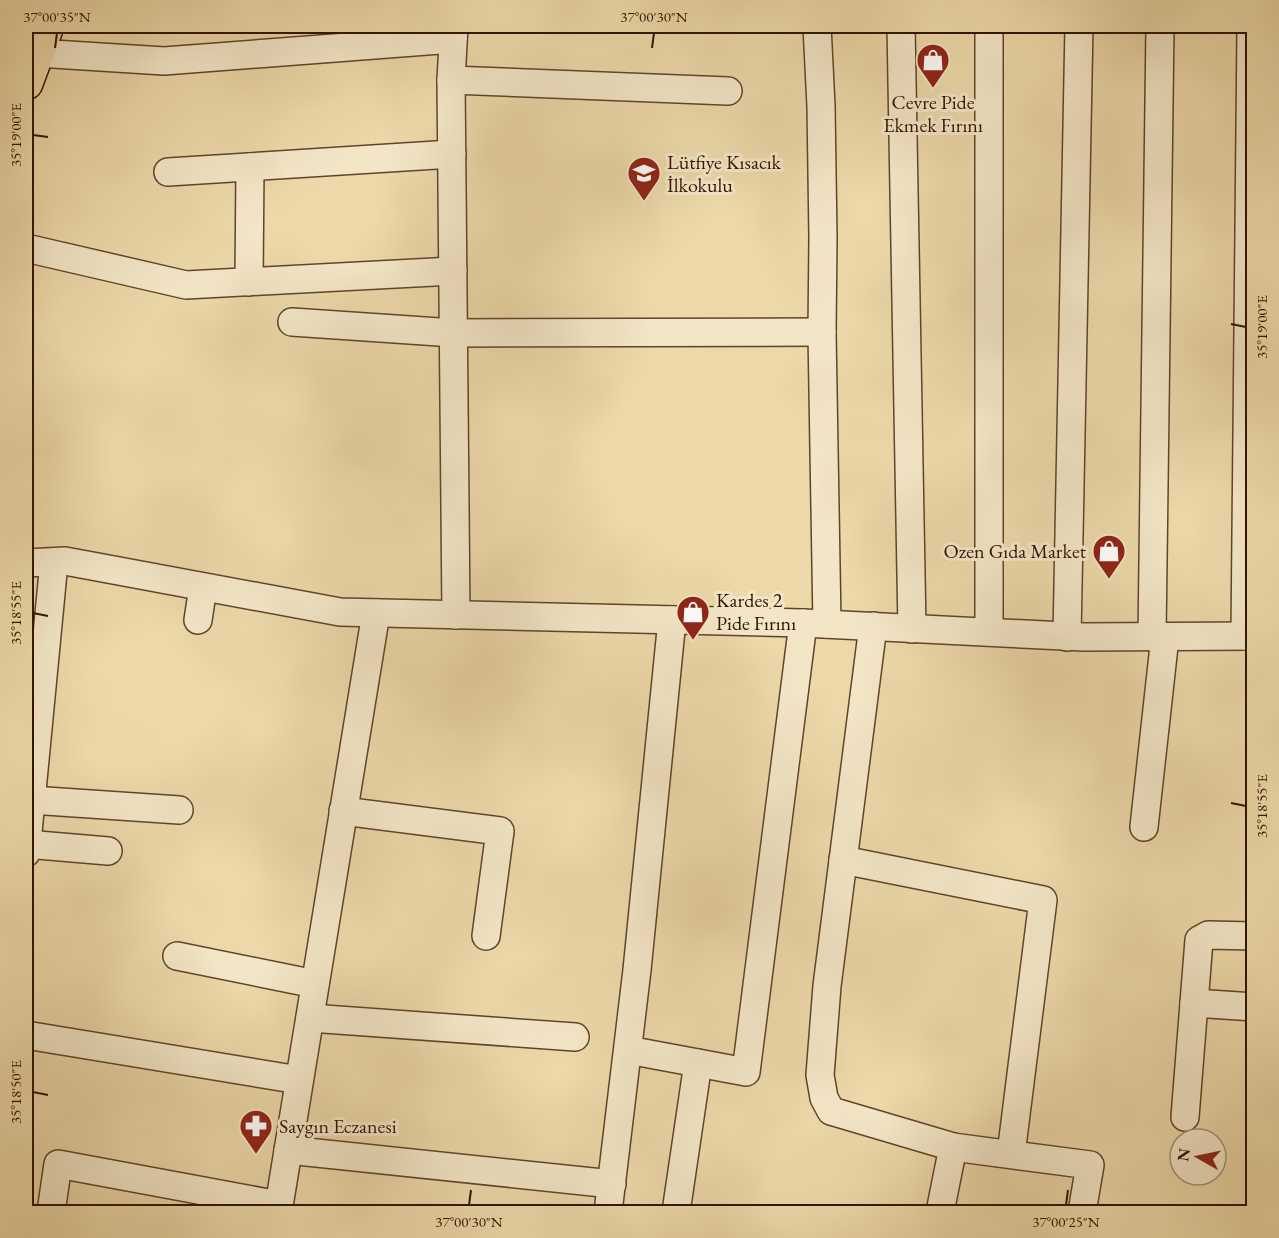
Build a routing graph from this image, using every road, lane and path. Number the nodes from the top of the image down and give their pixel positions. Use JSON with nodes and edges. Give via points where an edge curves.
{"nodes":[{"id":1,"x":817,"y":26,"type":"edge"},
{"id":2,"x":901,"y":26,"type":"edge"},
{"id":3,"x":989,"y":26,"type":"edge"},
{"id":4,"x":1079,"y":26,"type":"edge"},
{"id":5,"x":1160,"y":26,"type":"edge"},
{"id":6,"x":1251,"y":26,"type":"edge"},
{"id":7,"x":453,"y":32,"type":"edge"},
{"id":8,"x":42,"y":39,"type":"edge"},
{"id":9,"x":451,"y":80,"type":"junction"},
{"id":10,"x":26,"y":83,"type":"edge"},
{"id":11,"x":728,"y":91,"type":"dead end"},
{"id":12,"x":452,"y":154,"type":"junction"},
{"id":13,"x":250,"y":167,"type":"junction"},
{"id":14,"x":168,"y":172,"type":"dead end"},
{"id":15,"x":26,"y":248,"type":"edge"},
{"id":16,"x":453,"y":271,"type":"junction"},
{"id":17,"x":249,"y":282,"type":"junction"},
{"id":18,"x":292,"y":322,"type":"dead end"},
{"id":19,"x":822,"y":332,"type":"junction"},
{"id":20,"x":454,"y":333,"type":"junction"},
{"id":21,"x":54,"y":562,"type":"junction"},
{"id":22,"x":26,"y":563,"type":"edge"},
{"id":23,"x":202,"y":587,"type":"junction"},
{"id":24,"x":376,"y":613,"type":"junction"},
{"id":25,"x":456,"y":615,"type":"junction"},
{"id":26,"x":198,"y":620,"type":"dead end"},
{"id":27,"x":672,"y":620,"type":"junction"},
{"id":28,"x":815,"y":623,"type":"junction"},
{"id":29,"x":873,"y":626,"type":"junction"},
{"id":30,"x":912,"y":628,"type":"junction"},
{"id":31,"x":989,"y":633,"type":"junction"},
{"id":32,"x":1067,"y":636,"type":"junction"},
{"id":33,"x":1249,"y":636,"type":"edge"},
{"id":34,"x":1159,"y":637,"type":"junction"},
{"id":35,"x":31,"y":800,"type":"junction"},
{"id":36,"x":179,"y":810,"type":"dead end"},
{"id":37,"x":343,"y":812,"type":"junction"},
{"id":38,"x":1144,"y":827,"type":"dead end"},
{"id":39,"x":26,"y":848,"type":"edge"},
{"id":40,"x":108,"y":851,"type":"dead end"},
{"id":41,"x":843,"y":860,"type":"junction"},
{"id":42,"x":486,"y":936,"type":"dead end"},
{"id":43,"x":1254,"y":936,"type":"edge"},
{"id":44,"x":177,"y":956,"type":"dead end"},
{"id":45,"x":315,"y":984,"type":"junction"},
{"id":46,"x":1194,"y":1004,"type":"junction"},
{"id":47,"x":1254,"y":1007,"type":"edge"},
{"id":48,"x":310,"y":1018,"type":"junction"},
{"id":49,"x":26,"y":1035,"type":"edge"},
{"id":50,"x":575,"y":1037,"type":"dead end"},
{"id":51,"x":628,"y":1050,"type":"junction"},
{"id":52,"x":698,"y":1063,"type":"junction"},
{"id":53,"x":299,"y":1080,"type":"junction"},
{"id":54,"x":1185,"y":1117,"type":"dead end"},
{"id":55,"x":953,"y":1147,"type":"junction"},
{"id":56,"x":288,"y":1150,"type":"junction"},
{"id":57,"x":1011,"y":1154,"type":"junction"},
{"id":58,"x":612,"y":1184,"type":"junction"},
{"id":59,"x":279,"y":1209,"type":"edge"},
{"id":60,"x":51,"y":1212,"type":"edge"},
{"id":61,"x":608,"y":1212,"type":"edge"},
{"id":62,"x":676,"y":1212,"type":"edge"},
{"id":63,"x":940,"y":1212,"type":"edge"},
{"id":64,"x":1082,"y":1212,"type":"edge"}],
"edges":[{"from":1,"to":19,"type":"street","via":[[824,238]]},
{"from":2,"to":30,"type":"street"},
{"from":3,"to":31,"type":"street"},
{"from":4,"to":32,"type":"street"},
{"from":5,"to":34,"type":"street"},
{"from":6,"to":33,"type":"street"},
{"from":7,"to":8,"type":"street","via":[[164,61]]},
{"from":7,"to":9,"type":"street"},
{"from":8,"to":10,"type":"main road"},
{"from":9,"to":11,"type":"street"},
{"from":9,"to":12,"type":"street"},
{"from":12,"to":13,"type":"street"},
{"from":12,"to":16,"type":"street"},
{"from":13,"to":14,"type":"street"},
{"from":13,"to":17,"type":"street"},
{"from":15,"to":17,"type":"street","via":[[186,285]]},
{"from":16,"to":17,"type":"street"},
{"from":16,"to":20,"type":"street"},
{"from":18,"to":20,"type":"street"},
{"from":19,"to":20,"type":"street"},
{"from":19,"to":28,"type":"street"},
{"from":20,"to":25,"type":"street"},
{"from":21,"to":22,"type":"street"},
{"from":21,"to":23,"type":"street"},
{"from":21,"to":35,"type":"street"},
{"from":23,"to":24,"type":"street","via":[[340,612]]},
{"from":23,"to":26,"type":"street"},
{"from":24,"to":25,"type":"street"},
{"from":24,"to":37,"type":"street"},
{"from":25,"to":27,"type":"street"},
{"from":27,"to":28,"type":"street"},
{"from":27,"to":51,"type":"street"},
{"from":28,"to":29,"type":"street"},
{"from":28,"to":52,"type":"street","via":[[746,1072]]},
{"from":29,"to":30,"type":"street"},
{"from":29,"to":41,"type":"street"},
{"from":30,"to":31,"type":"street"},
{"from":31,"to":32,"type":"street"},
{"from":32,"to":34,"type":"street"},
{"from":33,"to":34,"type":"street"},
{"from":34,"to":38,"type":"street"},
{"from":35,"to":36,"type":"street"},
{"from":35,"to":39,"type":"street"},
{"from":37,"to":42,"type":"street","via":[[500,831]]},
{"from":37,"to":45,"type":"street"},
{"from":39,"to":40,"type":"street"},
{"from":41,"to":55,"type":"street","via":[[827,986],[820,1075],[824,1098],[831,1111]]},
{"from":41,"to":57,"type":"street","via":[[1043,900]]},
{"from":43,"to":46,"type":"street","via":[[1208,935],[1199,940]]},
{"from":44,"to":45,"type":"street"},
{"from":45,"to":48,"type":"street"},
{"from":46,"to":47,"type":"street"},
{"from":46,"to":54,"type":"street"},
{"from":48,"to":50,"type":"street"},
{"from":48,"to":53,"type":"street"},
{"from":49,"to":53,"type":"street"},
{"from":51,"to":52,"type":"street"},
{"from":51,"to":58,"type":"street"},
{"from":52,"to":62,"type":"street"},
{"from":53,"to":56,"type":"street"},
{"from":55,"to":57,"type":"street"},
{"from":55,"to":63,"type":"street"},
{"from":56,"to":58,"type":"street"},
{"from":56,"to":59,"type":"street"},
{"from":57,"to":64,"type":"street","via":[[1090,1165]]},
{"from":58,"to":61,"type":"street"},
{"from":59,"to":60,"type":"street","via":[[58,1164]]}]}
